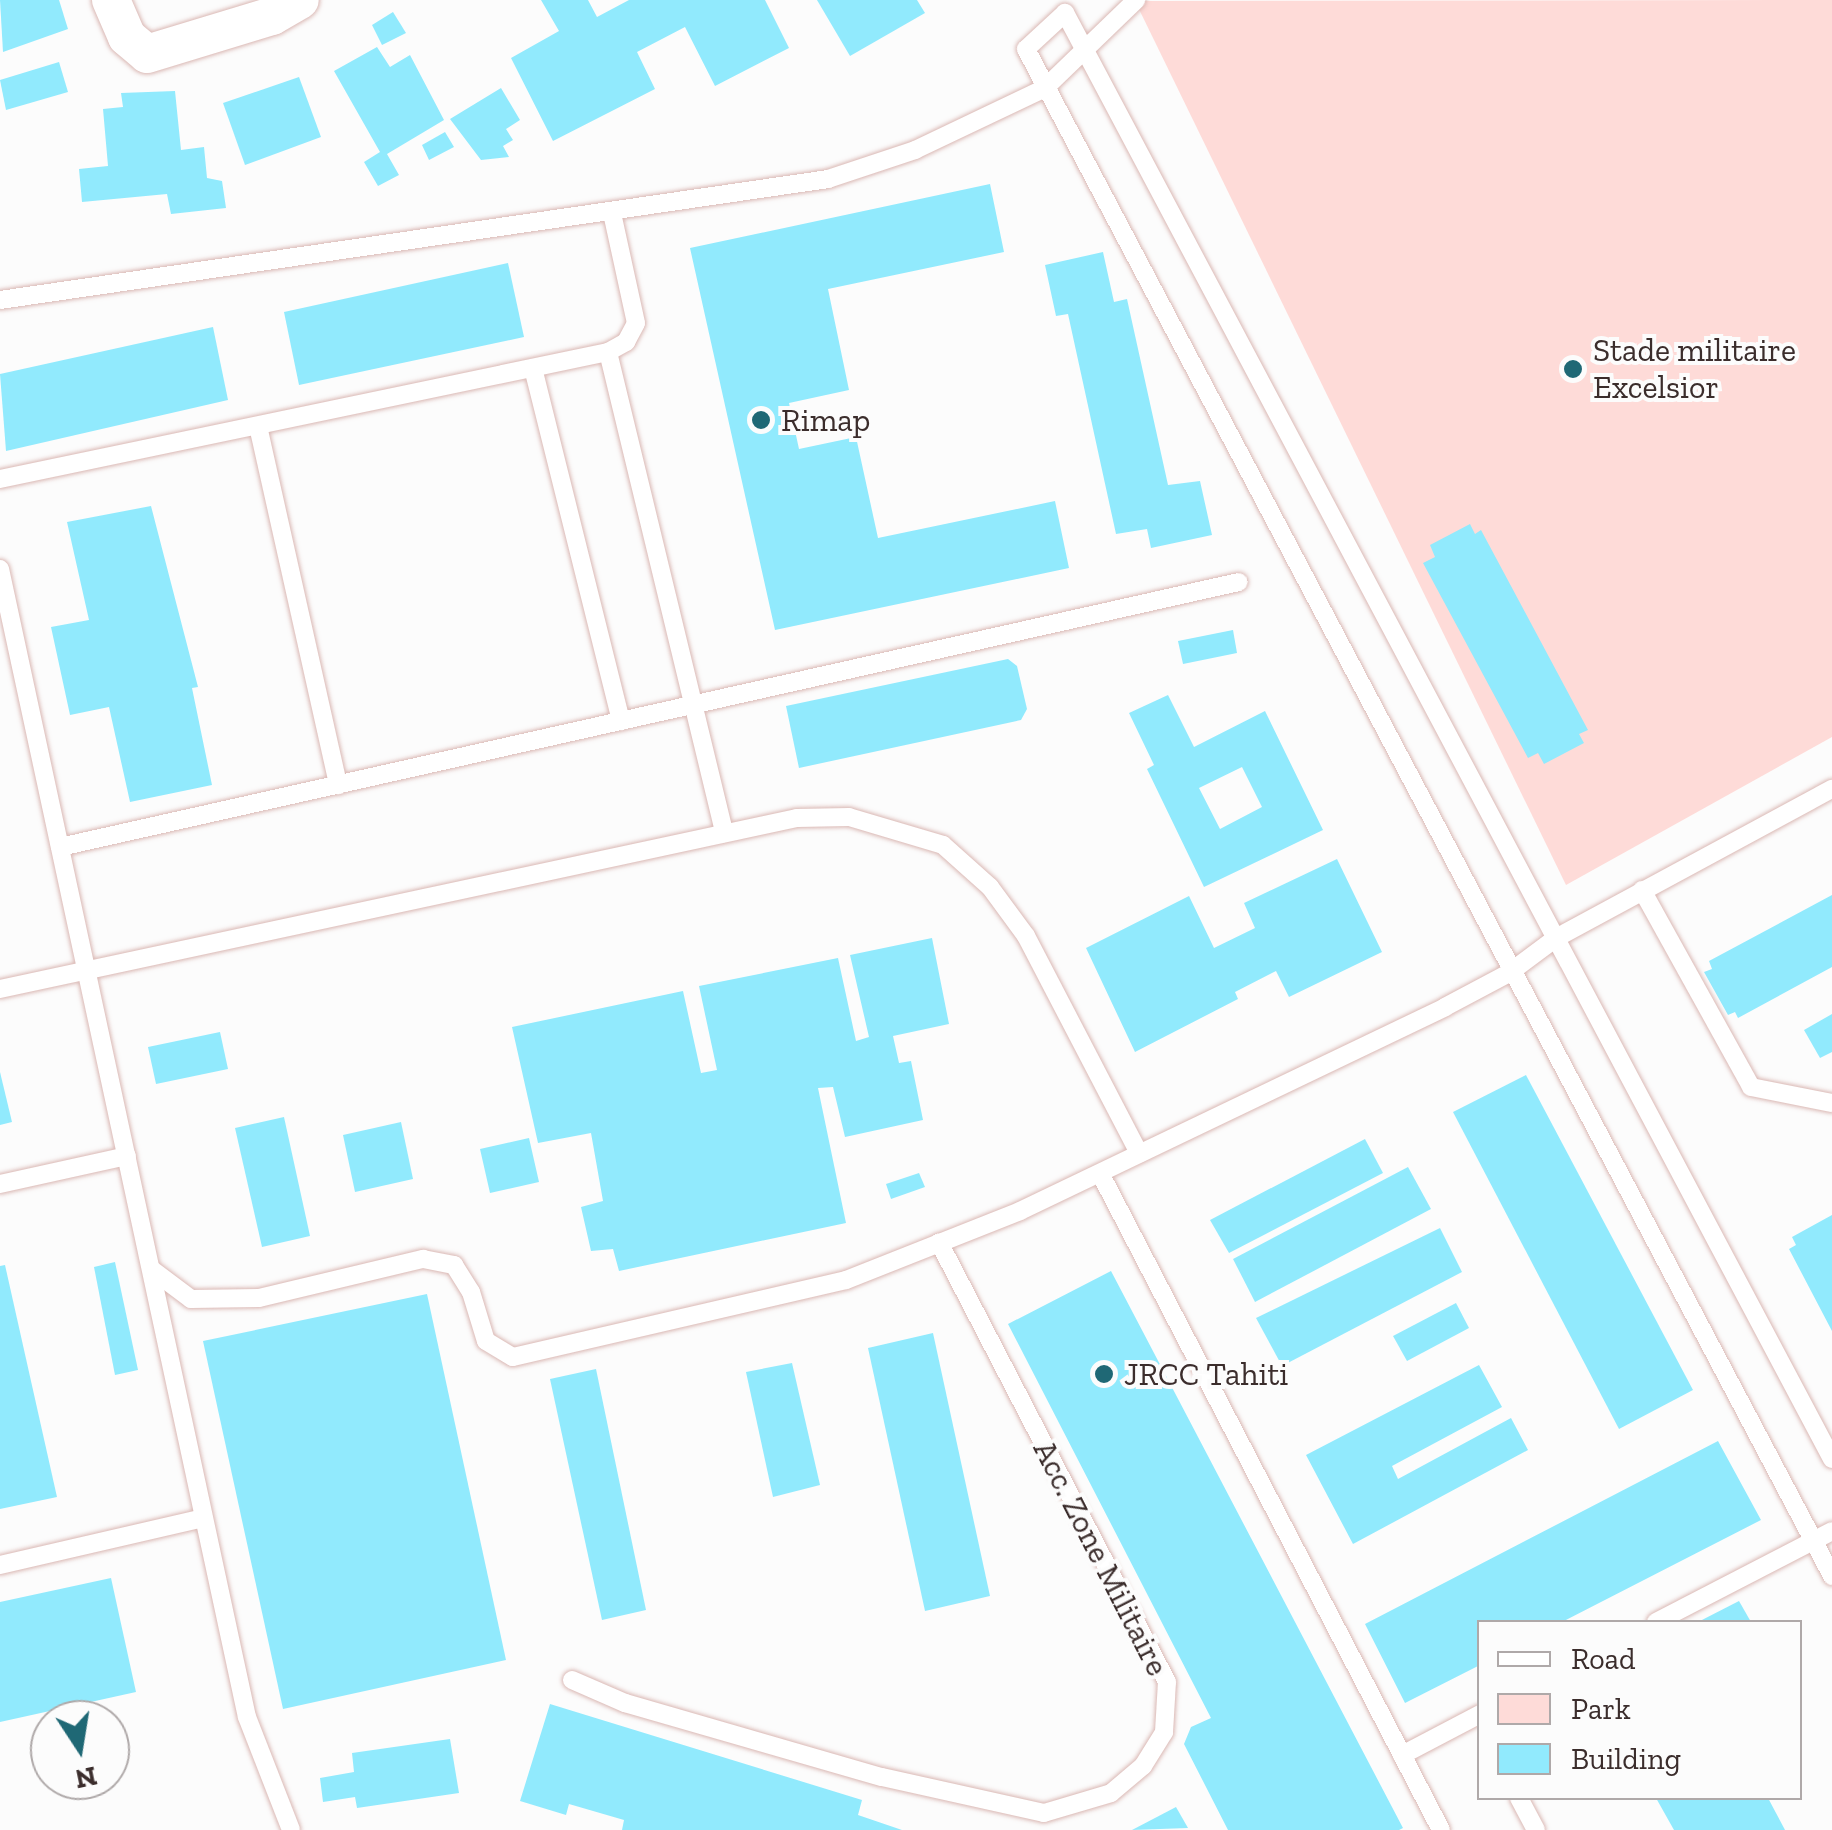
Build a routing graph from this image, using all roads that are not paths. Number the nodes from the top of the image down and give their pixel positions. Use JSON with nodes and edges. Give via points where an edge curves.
{"nodes":[{"id":1,"x":111,"y":0,"type":"edge"},
{"id":2,"x":300,"y":0,"type":"edge"},
{"id":3,"x":1136,"y":0,"type":"edge"},
{"id":4,"x":1087,"y":54,"type":"junction"},
{"id":5,"x":1045,"y":88,"type":"junction"},
{"id":6,"x":612,"y":213,"type":"junction"},
{"id":7,"x":0,"y":300,"type":"edge"},
{"id":8,"x":608,"y":352,"type":"junction"},
{"id":9,"x":534,"y":368,"type":"junction"},
{"id":10,"x":258,"y":426,"type":"junction"},
{"id":11,"x":0,"y":479,"type":"edge"},
{"id":12,"x":0,"y":569,"type":"edge"},
{"id":13,"x":1239,"y":582,"type":"dead end"},
{"id":14,"x":7,"y":634,"type":"edge"},
{"id":15,"x":693,"y":704,"type":"junction"},
{"id":16,"x":621,"y":721,"type":"junction"},
{"id":17,"x":338,"y":785,"type":"junction"},
{"id":18,"x":1832,"y":789,"type":"edge"},
{"id":19,"x":724,"y":834,"type":"junction"},
{"id":20,"x":60,"y":848,"type":"junction"},
{"id":21,"x":1642,"y":890,"type":"junction"},
{"id":22,"x":1556,"y":938,"type":"junction"},
{"id":23,"x":86,"y":970,"type":"junction"},
{"id":24,"x":1512,"y":971,"type":"junction"},
{"id":25,"x":0,"y":989,"type":"edge"},
{"id":26,"x":1831,"y":1102,"type":"edge"},
{"id":27,"x":1139,"y":1154,"type":"junction"},
{"id":28,"x":127,"y":1156,"type":"junction"},
{"id":29,"x":1100,"y":1173,"type":"junction"},
{"id":30,"x":0,"y":1184,"type":"edge"},
{"id":31,"x":939,"y":1243,"type":"junction"},
{"id":32,"x":151,"y":1268,"type":"junction"},
{"id":33,"x":1832,"y":1459,"type":"edge"},
{"id":34,"x":204,"y":1518,"type":"junction"},
{"id":35,"x":1832,"y":1531,"type":"edge"},
{"id":36,"x":1813,"y":1541,"type":"junction"},
{"id":37,"x":0,"y":1565,"type":"edge"},
{"id":38,"x":1832,"y":1576,"type":"edge"},
{"id":39,"x":1660,"y":1620,"type":"edge"},
{"id":40,"x":572,"y":1680,"type":"dead end"},
{"id":41,"x":1477,"y":1718,"type":"edge"},
{"id":42,"x":1402,"y":1755,"type":"junction"},
{"id":43,"x":1520,"y":1800,"type":"edge"},
{"id":44,"x":291,"y":1830,"type":"edge"},
{"id":45,"x":1441,"y":1830,"type":"edge"},
{"id":46,"x":1536,"y":1830,"type":"edge"}],
"edges":[{"from":1,"to":2,"type":"street","via":[[127,37],[147,54],[272,16]]},
{"from":3,"to":4,"type":"lane"},
{"from":4,"to":5,"type":"lane"},
{"from":4,"to":5,"type":"lane","via":[[1065,12],[1026,49]]},
{"from":4,"to":22,"type":"lane"},
{"from":5,"to":6,"type":"lane","via":[[916,150],[828,179]]},
{"from":5,"to":24,"type":"lane"},
{"from":6,"to":7,"type":"lane"},
{"from":6,"to":8,"type":"lane","via":[[636,323],[626,342]]},
{"from":8,"to":9,"type":"lane"},
{"from":8,"to":15,"type":"lane"},
{"from":9,"to":10,"type":"lane"},
{"from":9,"to":16,"type":"lane"},
{"from":10,"to":11,"type":"lane"},
{"from":10,"to":17,"type":"lane"},
{"from":12,"to":14,"type":"lane"},
{"from":13,"to":15,"type":"lane"},
{"from":14,"to":20,"type":"lane"},
{"from":15,"to":16,"type":"lane"},
{"from":15,"to":19,"type":"lane"},
{"from":16,"to":17,"type":"lane"},
{"from":17,"to":20,"type":"lane"},
{"from":18,"to":21,"type":"lane"},
{"from":19,"to":23,"type":"lane"},
{"from":19,"to":27,"type":"lane","via":[[797,818],[849,818],[943,845],[990,888],[1026,936]]},
{"from":20,"to":23,"type":"lane"},
{"from":21,"to":22,"type":"lane"},
{"from":21,"to":26,"type":"lane","via":[[1752,1087]]},
{"from":22,"to":24,"type":"lane"},
{"from":22,"to":33,"type":"lane"},
{"from":23,"to":25,"type":"lane"},
{"from":23,"to":28,"type":"lane"},
{"from":24,"to":27,"type":"lane"},
{"from":24,"to":36,"type":"lane"},
{"from":27,"to":29,"type":"lane"},
{"from":28,"to":30,"type":"lane"},
{"from":28,"to":32,"type":"lane"},
{"from":29,"to":31,"type":"lane"},
{"from":29,"to":42,"type":"lane"},
{"from":31,"to":32,"type":"lane","via":[[846,1280],[513,1357],[486,1341],[471,1292],[454,1265],[423,1258],[259,1298],[191,1300]]},
{"from":31,"to":40,"type":"lane","name":"Acc. Zone Militaire","via":[[1166,1682],[1164,1732],[1143,1766],[1111,1793],[1044,1813],[882,1777],[625,1703]]},
{"from":32,"to":34,"type":"lane"},
{"from":34,"to":37,"type":"lane"},
{"from":34,"to":44,"type":"lane","via":[[247,1717]]},
{"from":35,"to":36,"type":"lane"},
{"from":36,"to":38,"type":"lane"},
{"from":36,"to":39,"type":"lane"},
{"from":41,"to":42,"type":"lane"},
{"from":42,"to":45,"type":"lane"},
{"from":43,"to":46,"type":"lane"}]}
